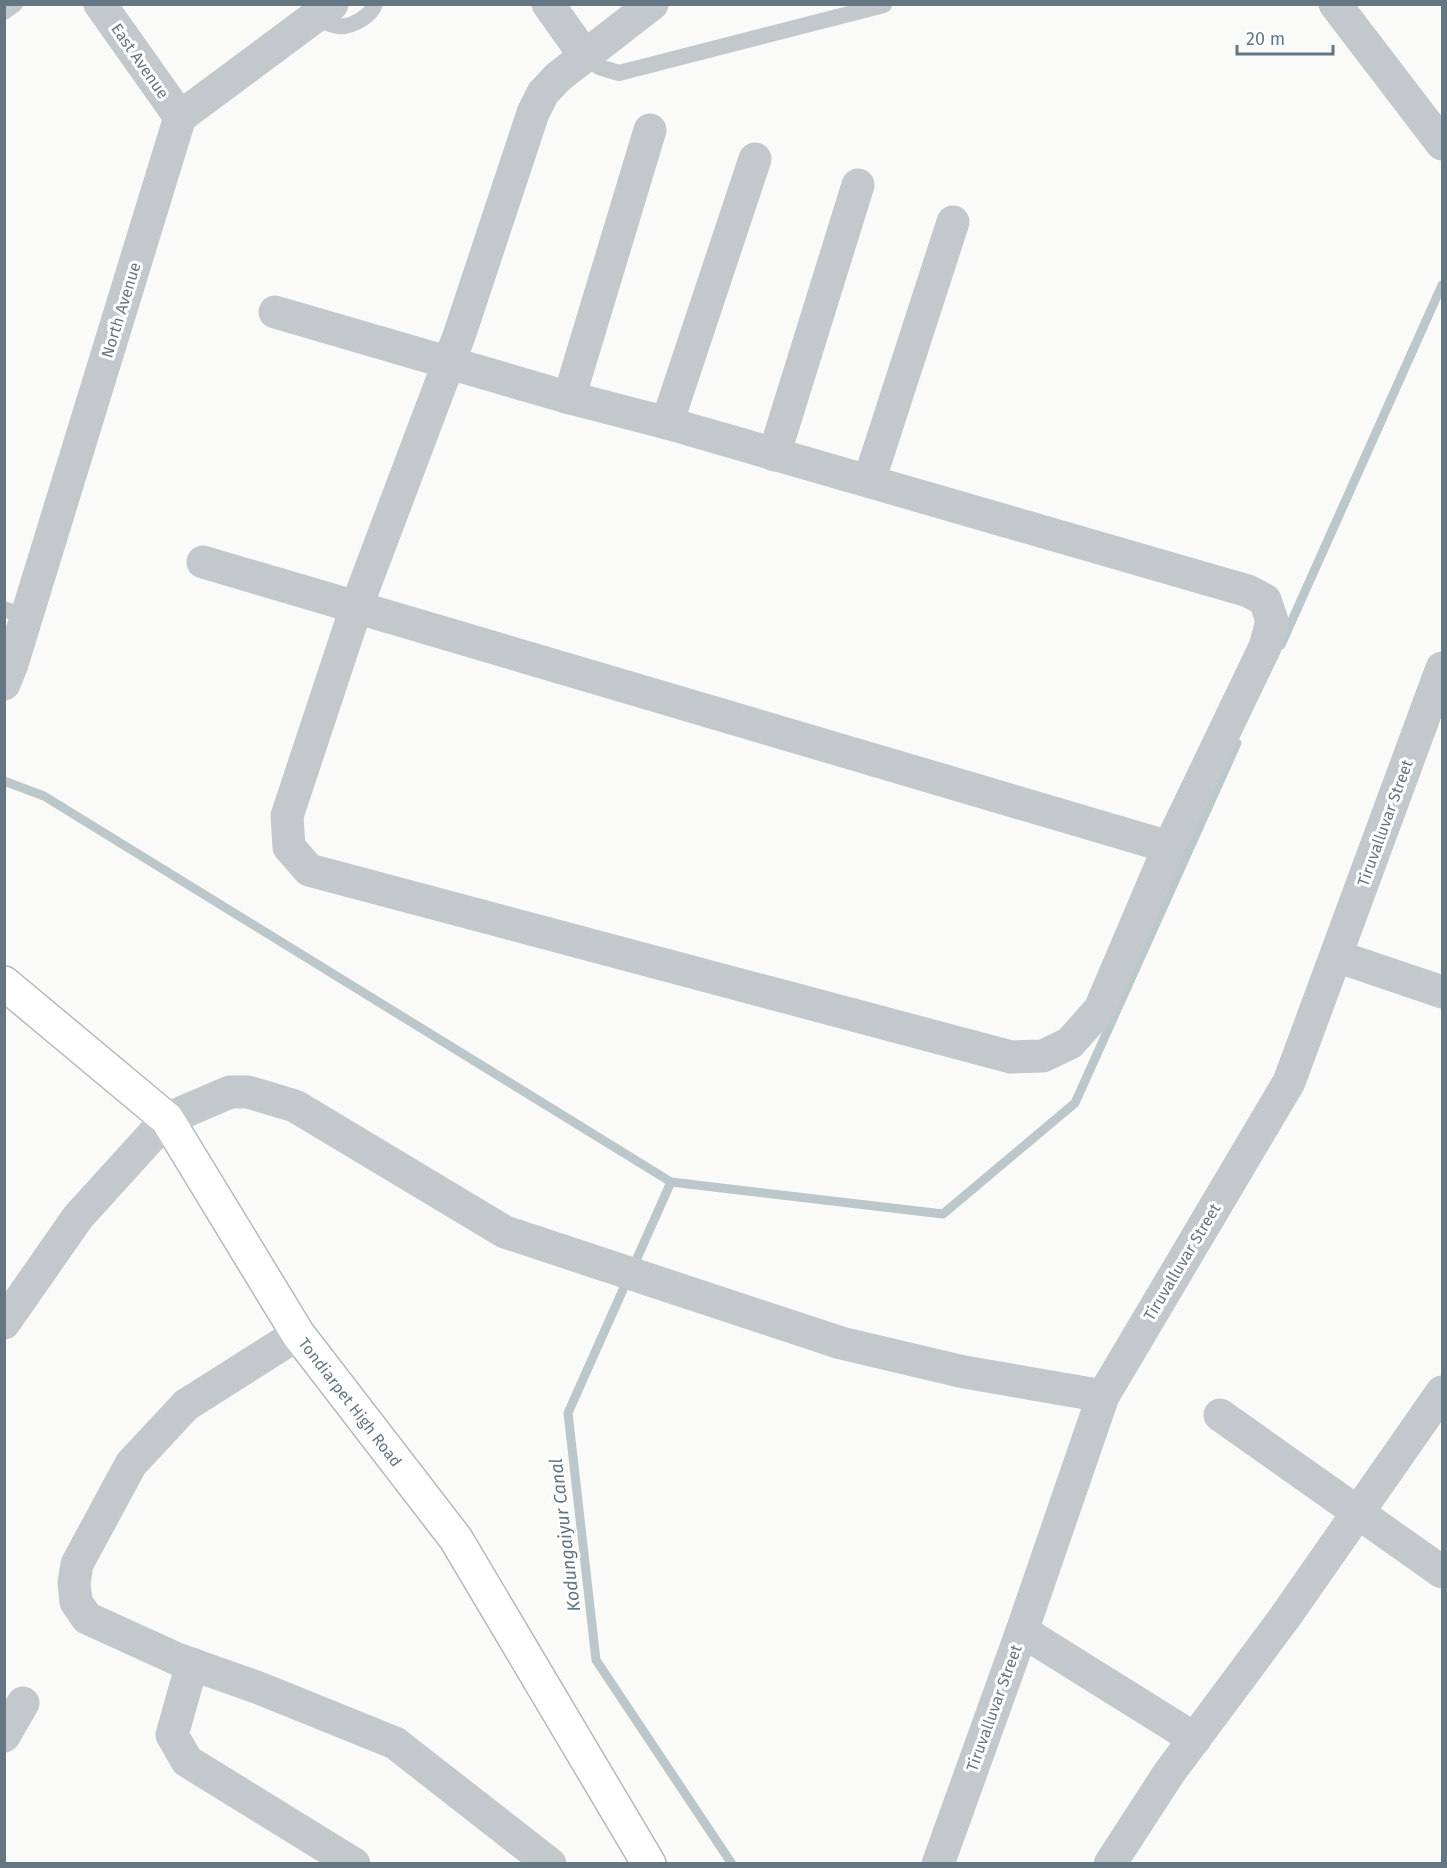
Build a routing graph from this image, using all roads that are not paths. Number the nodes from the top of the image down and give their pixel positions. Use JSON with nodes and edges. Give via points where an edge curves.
{"nodes":[{"id":1,"x":15,"y":4,"type":"edge"},
{"id":2,"x":100,"y":4,"type":"edge"},
{"id":3,"x":375,"y":4,"type":"edge"},
{"id":4,"x":548,"y":4,"type":"edge"},
{"id":5,"x":652,"y":4,"type":"edge"},
{"id":6,"x":1335,"y":4,"type":"edge"},
{"id":7,"x":884,"y":5,"type":"edge"},
{"id":8,"x":862,"y":8,"type":"edge"},
{"id":9,"x":323,"y":11,"type":"edge"},
{"id":10,"x":4,"y":12,"type":"edge"},
{"id":11,"x":585,"y":56,"type":"junction"},
{"id":12,"x":180,"y":117,"type":"junction"},
{"id":13,"x":650,"y":130,"type":"dead end"},
{"id":14,"x":1443,"y":144,"type":"edge"},
{"id":15,"x":755,"y":159,"type":"dead end"},
{"id":16,"x":858,"y":184,"type":"dead end"},
{"id":17,"x":953,"y":222,"type":"dead end"},
{"id":18,"x":275,"y":312,"type":"dead end"},
{"id":19,"x":449,"y":362,"type":"junction"},
{"id":20,"x":569,"y":398,"type":"junction"},
{"id":21,"x":667,"y":423,"type":"junction"},
{"id":22,"x":774,"y":455,"type":"junction"},
{"id":23,"x":869,"y":481,"type":"junction"},
{"id":24,"x":203,"y":562,"type":"dead end"},
{"id":25,"x":356,"y":608,"type":"junction"},
{"id":26,"x":16,"y":613,"type":"edge"},
{"id":27,"x":1443,"y":668,"type":"edge"},
{"id":28,"x":4,"y":684,"type":"edge"},
{"id":29,"x":1169,"y":847,"type":"junction"},
{"id":30,"x":1336,"y":956,"type":"junction"},
{"id":31,"x":4,"y":983,"type":"edge"},
{"id":32,"x":1443,"y":992,"type":"edge"},
{"id":33,"x":167,"y":1119,"type":"junction"},
{"id":34,"x":4,"y":1323,"type":"edge"},
{"id":35,"x":298,"y":1334,"type":"junction"},
{"id":36,"x":1443,"y":1392,"type":"edge"},
{"id":37,"x":1103,"y":1396,"type":"junction"},
{"id":38,"x":1220,"y":1415,"type":"dead end"},
{"id":39,"x":1358,"y":1512,"type":"junction"},
{"id":40,"x":1443,"y":1572,"type":"edge"},
{"id":41,"x":1022,"y":1631,"type":"junction"},
{"id":42,"x":192,"y":1664,"type":"junction"},
{"id":43,"x":23,"y":1703,"type":"dead end"},
{"id":44,"x":4,"y":1736,"type":"edge"},
{"id":45,"x":1194,"y":1739,"type":"junction"},
{"id":46,"x":354,"y":1863,"type":"edge"},
{"id":47,"x":550,"y":1863,"type":"edge"},
{"id":48,"x":649,"y":1863,"type":"edge"},
{"id":49,"x":938,"y":1863,"type":"edge"},
{"id":50,"x":1110,"y":1863,"type":"edge"}],
"edges":[{"from":1,"to":10,"type":"lane"},
{"from":2,"to":12,"type":"street","name":"East Avenue"},
{"from":3,"to":9,"type":"lane","via":[[373,11],[356,22],[339,27]]},
{"from":4,"to":11,"type":"street"},
{"from":5,"to":11,"type":"street"},
{"from":6,"to":14,"type":"street"},
{"from":7,"to":8,"type":"lane"},
{"from":8,"to":11,"type":"lane","via":[[619,73],[599,67]]},
{"from":9,"to":12,"type":"street"},
{"from":11,"to":19,"type":"street","via":[[543,93],[533,113]]},
{"from":12,"to":26,"type":"street","name":"North Avenue"},
{"from":13,"to":20,"type":"street"},
{"from":15,"to":21,"type":"street"},
{"from":16,"to":22,"type":"street"},
{"from":17,"to":23,"type":"street"},
{"from":18,"to":19,"type":"street"},
{"from":19,"to":20,"type":"street"},
{"from":19,"to":25,"type":"street"},
{"from":20,"to":21,"type":"street"},
{"from":21,"to":22,"type":"street"},
{"from":22,"to":23,"type":"street"},
{"from":23,"to":29,"type":"street","via":[[1248,591],[1265,600],[1272,621],[1265,647]]},
{"from":24,"to":25,"type":"street"},
{"from":25,"to":29,"type":"street"},
{"from":25,"to":29,"type":"street","via":[[287,816],[289,847],[309,870],[1011,1057],[1043,1056],[1070,1043],[1100,1009]]},
{"from":26,"to":28,"type":"street","name":"North Avenue"},
{"from":27,"to":30,"type":"street","name":"Tiruvalluvar Street"},
{"from":30,"to":32,"type":"street"},
{"from":30,"to":37,"type":"street","name":"Tiruvalluvar Street","via":[[1288,1082]]},
{"from":31,"to":33,"type":"main road","name":"Tondiarpet High Road"},
{"from":33,"to":34,"type":"street","via":[[78,1217]]},
{"from":33,"to":35,"type":"main road","name":"Tondiarpet High Road"},
{"from":33,"to":37,"type":"street","via":[[230,1092],[248,1092],[295,1106],[505,1232],[841,1343],[964,1372]]},
{"from":35,"to":42,"type":"street","via":[[186,1405],[131,1464],[77,1564],[76,1602],[87,1618]]},
{"from":35,"to":48,"type":"main road","name":"Tondiarpet High Road","via":[[456,1539]]},
{"from":36,"to":39,"type":"street"},
{"from":37,"to":41,"type":"street","name":"Tiruvalluvar Street"},
{"from":38,"to":39,"type":"street"},
{"from":39,"to":40,"type":"street"},
{"from":39,"to":45,"type":"street"},
{"from":41,"to":45,"type":"street"},
{"from":41,"to":49,"type":"street","name":"Tiruvalluvar Street"},
{"from":42,"to":46,"type":"street","via":[[172,1735],[188,1761]]},
{"from":42,"to":47,"type":"street","via":[[395,1743]]},
{"from":43,"to":44,"type":"street"},
{"from":45,"to":50,"type":"street"}]}
